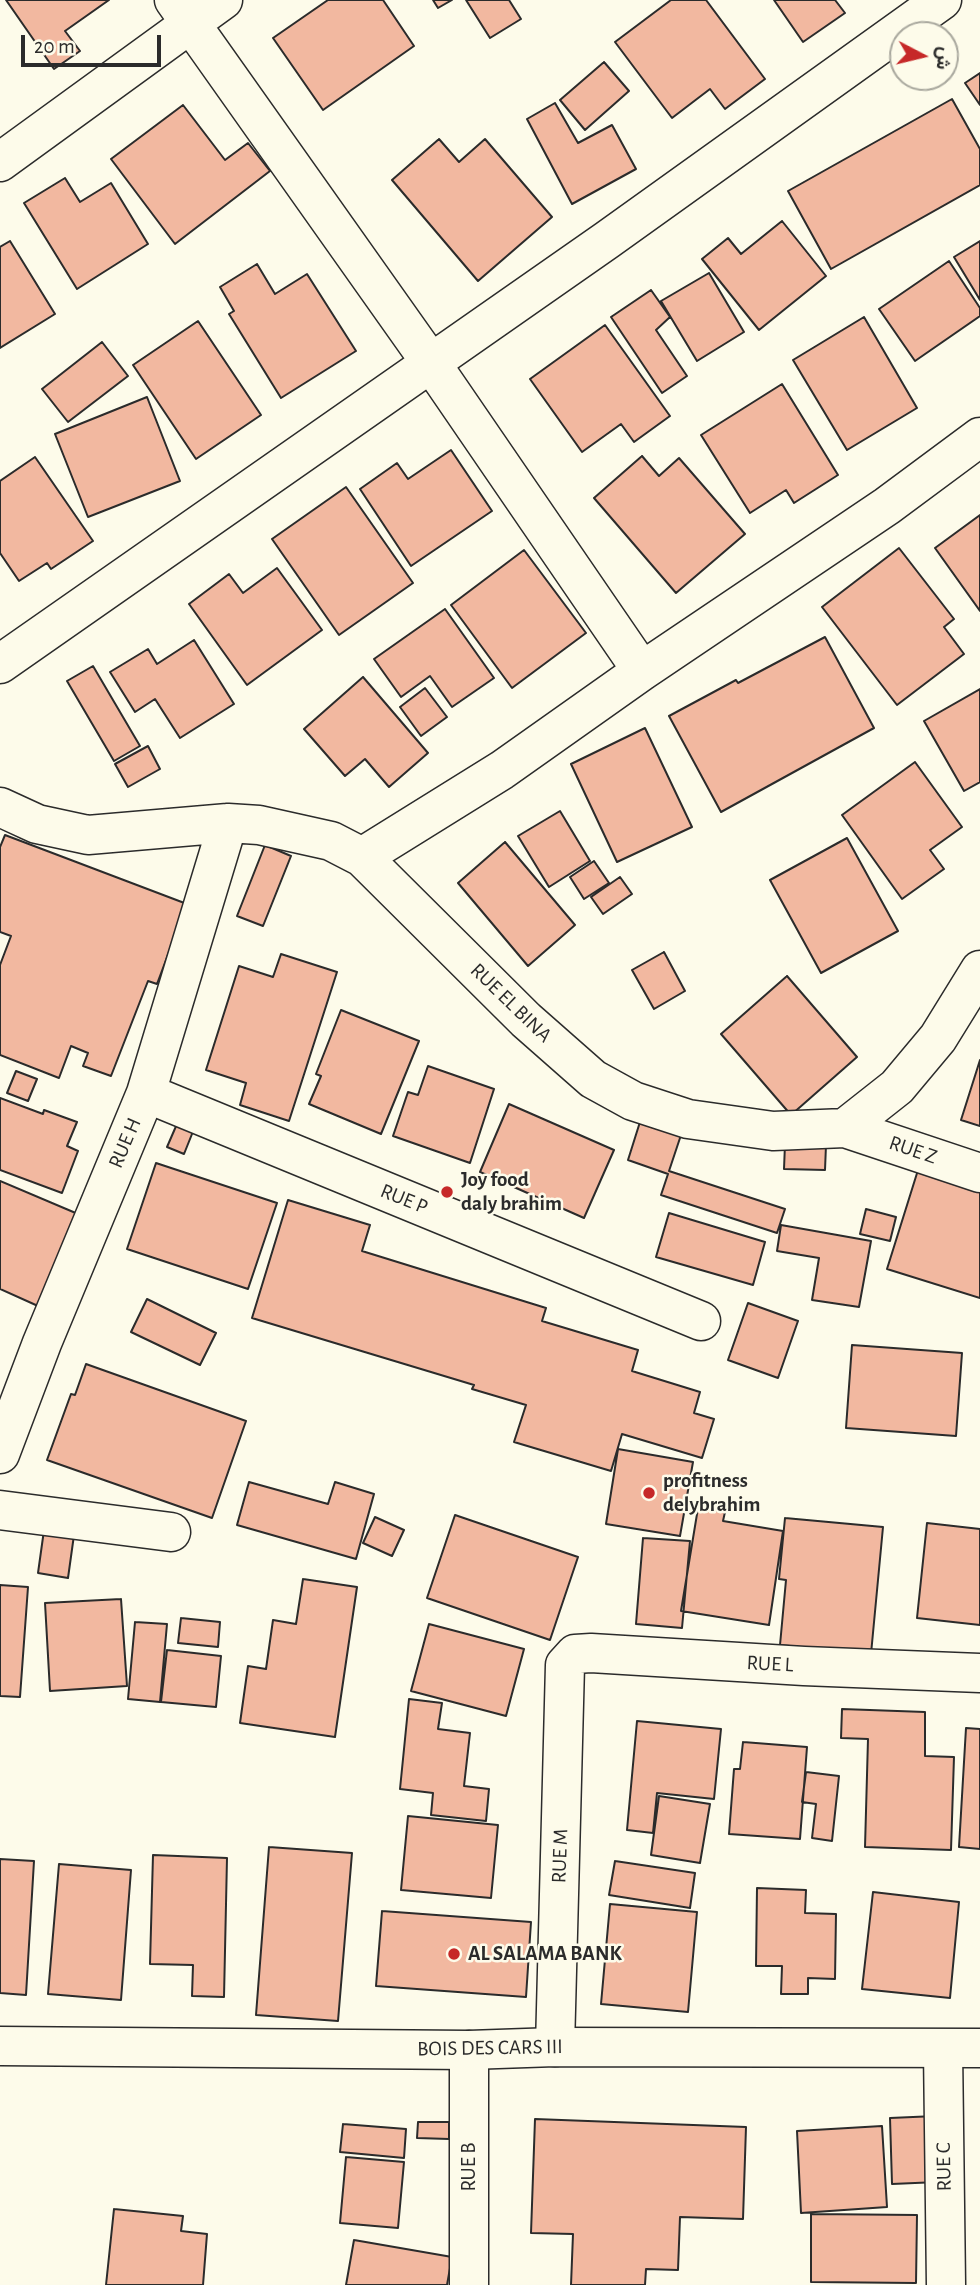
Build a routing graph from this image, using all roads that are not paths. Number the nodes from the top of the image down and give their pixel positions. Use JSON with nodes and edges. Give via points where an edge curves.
{"nodes":[{"id":1,"x":223,"y":0,"type":"edge"},
{"id":2,"x":942,"y":0,"type":"edge"},
{"id":3,"x":183,"y":11,"type":"edge"},
{"id":4,"x":0,"y":162,"type":"edge"},
{"id":5,"x":431,"y":363,"type":"junction"},
{"id":6,"x":980,"y":437,"type":"edge"},
{"id":7,"x":0,"y":664,"type":"edge"},
{"id":8,"x":642,"y":671,"type":"junction"},
{"id":9,"x":0,"y":807,"type":"edge"},
{"id":10,"x":228,"y":823,"type":"junction"},
{"id":11,"x":362,"y":857,"type":"junction"},
{"id":12,"x":980,"y":971,"type":"edge"},
{"id":13,"x":146,"y":1093,"type":"junction"},
{"id":14,"x":845,"y":1128,"type":"junction"},
{"id":15,"x":980,"y":1173,"type":"edge"},
{"id":16,"x":701,"y":1321,"type":"dead end"},
{"id":17,"x":0,"y":1454,"type":"edge"},
{"id":18,"x":0,"y":1510,"type":"edge"},
{"id":19,"x":171,"y":1532,"type":"dead end"},
{"id":20,"x":565,"y":1665,"type":"joint"},
{"id":21,"x":980,"y":1673,"type":"edge"},
{"id":22,"x":0,"y":2046,"type":"edge"},
{"id":23,"x":555,"y":2047,"type":"junction"},
{"id":24,"x":980,"y":2048,"type":"edge"},
{"id":25,"x":943,"y":2049,"type":"junction"},
{"id":26,"x":469,"y":2050,"type":"junction"},
{"id":27,"x":469,"y":2285,"type":"edge"},
{"id":28,"x":946,"y":2285,"type":"edge"}],
"edges":[{"from":1,"to":3,"type":"street"},
{"from":2,"to":5,"type":"street"},
{"from":3,"to":4,"type":"street"},
{"from":3,"to":5,"type":"street"},
{"from":5,"to":7,"type":"street"},
{"from":5,"to":8,"type":"street"},
{"from":6,"to":8,"type":"street","via":[[887,506]]},
{"from":8,"to":11,"type":"street","via":[[502,770]]},
{"from":9,"to":10,"type":"street","name":"RUE EL BINA","via":[[37,824],[88,835]]},
{"from":10,"to":11,"type":"street","name":"RUE EL BINA","via":[[296,832],[331,841]]},
{"from":10,"to":13,"type":"street","name":"RUE H"},
{"from":11,"to":14,"type":"street","name":"RUE EL BINA","via":[[526,1020],[593,1079],[623,1096],[688,1119],[773,1131]]},
{"from":12,"to":14,"type":"street","via":[[938,1038],[897,1087]]},
{"from":13,"to":16,"type":"street","name":"RUE P"},
{"from":13,"to":17,"type":"street","name":"RUE H","via":[[41,1343]]},
{"from":14,"to":15,"type":"street","name":"RUE Z"},
{"from":18,"to":19,"type":"street"},
{"from":20,"to":21,"type":"street","name":"RUE L","via":[[575,1654],[591,1653]]},
{"from":20,"to":23,"type":"street","name":"RUE M"},
{"from":22,"to":26,"type":"street","name":"BOIS DES CARS III"},
{"from":23,"to":25,"type":"street","name":"BOIS DES CARS III"},
{"from":23,"to":26,"type":"street","name":"BOIS DES CARS III"},
{"from":24,"to":25,"type":"street","name":"BOIS DES CARS III"},
{"from":25,"to":28,"type":"street","name":"RUE C"},
{"from":26,"to":27,"type":"street","name":"RUE B"}]}
